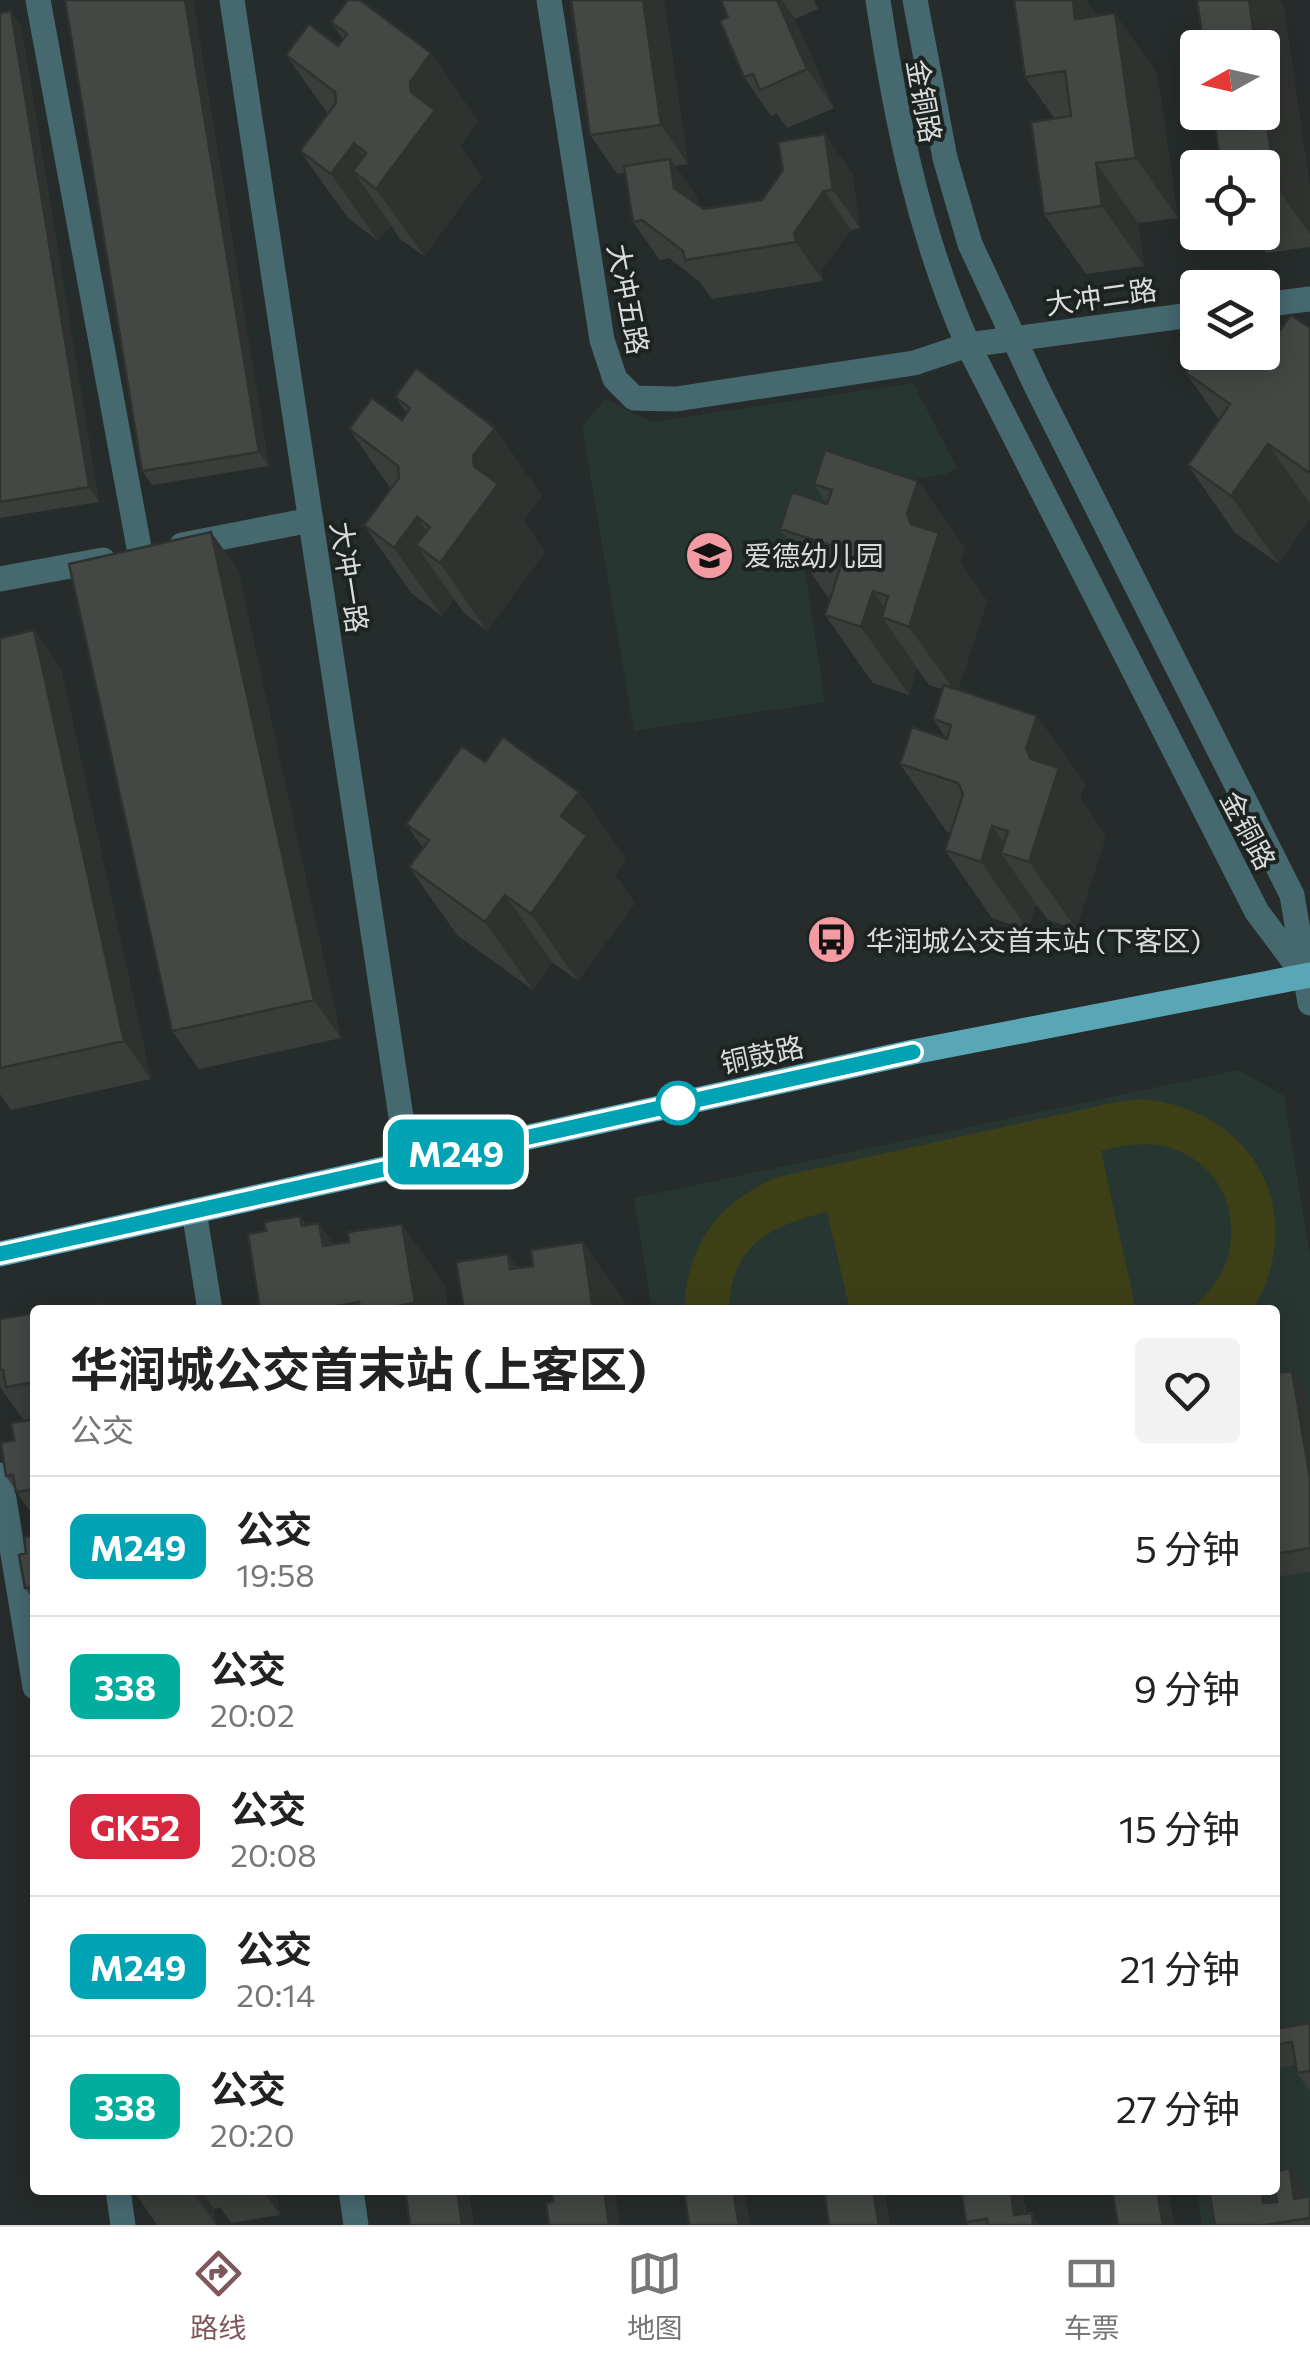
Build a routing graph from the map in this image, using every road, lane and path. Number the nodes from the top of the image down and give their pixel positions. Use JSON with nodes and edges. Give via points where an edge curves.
{"nodes":[{"id":1,"x":38,"y":0,"type":"edge"},
{"id":2,"x":232,"y":0,"type":"edge"},
{"id":3,"x":549,"y":0,"type":"edge"},
{"id":4,"x":878,"y":0,"type":"edge"},
{"id":5,"x":915,"y":0,"type":"edge"},
{"id":6,"x":1310,"y":298,"type":"edge"},
{"id":7,"x":1280,"y":302,"type":"edge"},
{"id":8,"x":1180,"y":316,"type":"edge"},
{"id":9,"x":1013,"y":338,"type":"junction"},
{"id":10,"x":968,"y":345,"type":"junction"},
{"id":11,"x":310,"y":520,"type":"junction"},
{"id":12,"x":140,"y":553,"type":"junction"},
{"id":13,"x":0,"y":579,"type":"edge"},
{"id":14,"x":1309,"y":983,"type":"edge"},
{"id":15,"x":408,"y":1163,"type":"junction"},
{"id":16,"x":194,"y":1211,"type":"junction"},
{"id":17,"x":0,"y":1254,"type":"edge"},
{"id":18,"x":209,"y":1305,"type":"edge"},
{"id":19,"x":0,"y":1475,"type":"edge"},
{"id":20,"x":30,"y":1657,"type":"edge"},
{"id":21,"x":119,"y":2195,"type":"edge"},
{"id":22,"x":351,"y":2195,"type":"edge"},
{"id":23,"x":124,"y":2225,"type":"edge"},
{"id":24,"x":356,"y":2225,"type":"edge"}],
"edges":[{"from":1,"to":12,"type":"street"},
{"from":2,"to":11,"type":"street","name":"大冲一路"},
{"from":3,"to":10,"type":"street","name":"大冲五路","via":[[602,340],[624,391],[646,401],[676,400],[914,363]]},
{"from":4,"to":10,"type":"street","name":"金铜路","via":[[907,168],[944,291]]},
{"from":5,"to":9,"type":"street","name":"金铜路","via":[[956,202]]},
{"from":6,"to":7,"type":"street"},
{"from":8,"to":9,"type":"street","name":"大冲二路"},
{"from":9,"to":10,"type":"street","name":"大冲五路"},
{"from":9,"to":14,"type":"street","name":"金铜路","via":[[1292,895]]},
{"from":10,"to":14,"type":"street","name":"金铜路","via":[[1239,878]]},
{"from":11,"to":12,"type":"street"},
{"from":11,"to":15,"type":"street","name":"大冲一路"},
{"from":12,"to":13,"type":"street"},
{"from":14,"to":15,"type":"main road","name":"铜鼓路","via":[[913,1052]]},
{"from":15,"to":16,"type":"main road","name":"铜鼓路"},
{"from":16,"to":17,"type":"main road","name":"铜鼓路"},
{"from":16,"to":18,"type":"street"},
{"from":19,"to":20,"type":"street"},
{"from":21,"to":23,"type":"street"},
{"from":22,"to":24,"type":"street"}]}
